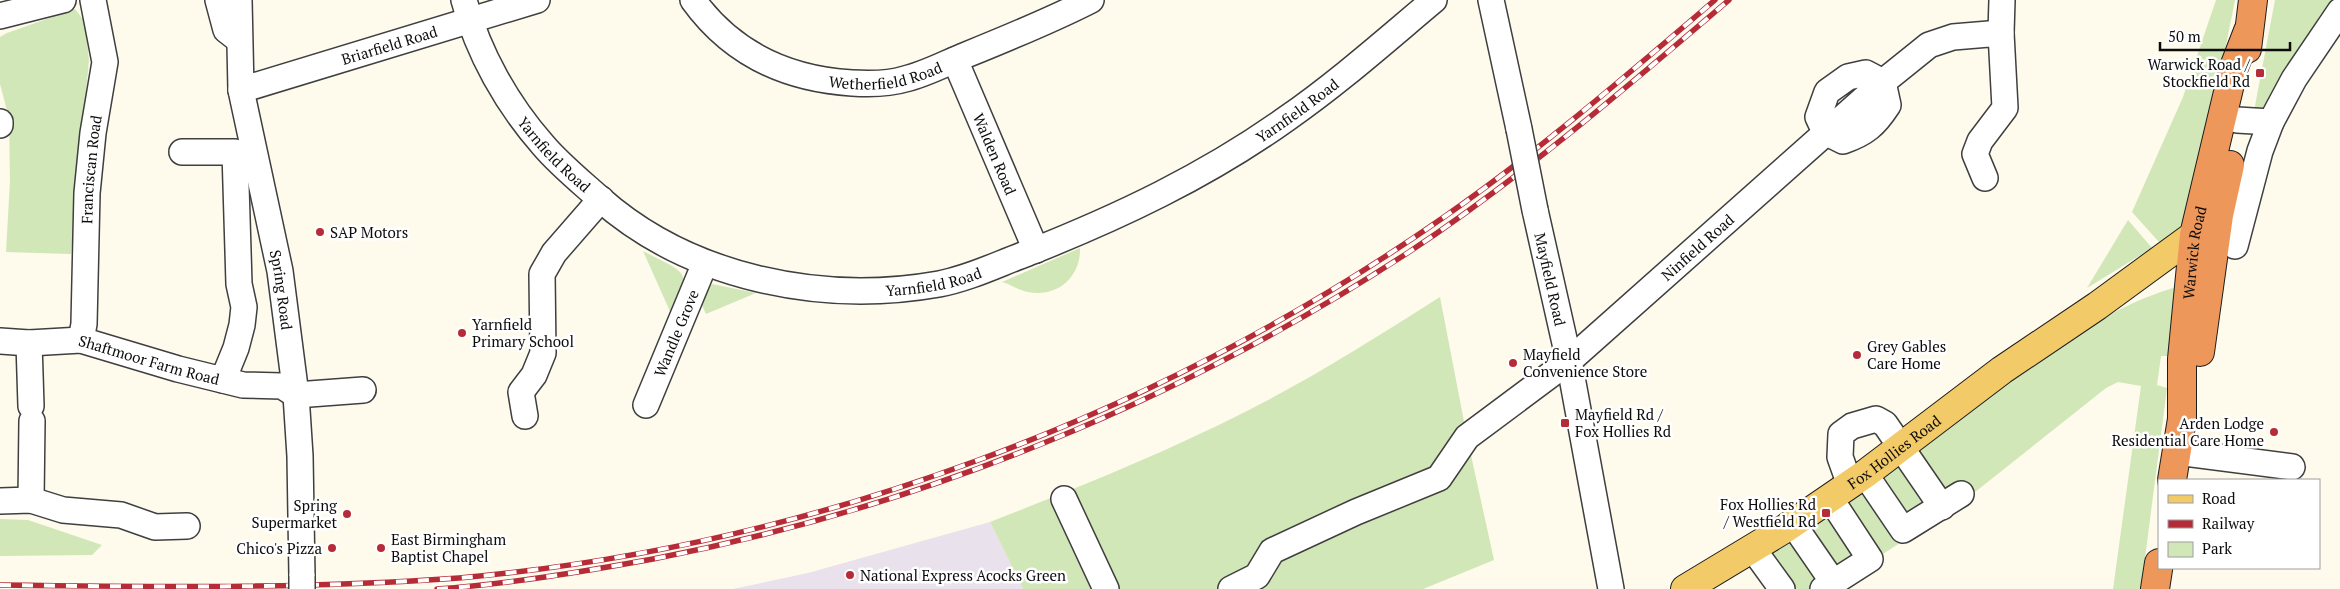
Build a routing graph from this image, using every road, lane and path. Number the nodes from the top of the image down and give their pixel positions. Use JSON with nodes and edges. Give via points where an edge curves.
{"nodes":[{"id":1,"x":63,"y":0,"type":"edge"},
{"id":2,"x":93,"y":0,"type":"edge"},
{"id":3,"x":218,"y":0,"type":"edge"},
{"id":4,"x":239,"y":0,"type":"edge"},
{"id":5,"x":537,"y":0,"type":"edge"},
{"id":6,"x":693,"y":0,"type":"edge"},
{"id":7,"x":1091,"y":0,"type":"edge"},
{"id":8,"x":1434,"y":0,"type":"edge"},
{"id":9,"x":1491,"y":0,"type":"edge"},
{"id":10,"x":2002,"y":0,"type":"edge"},
{"id":11,"x":2253,"y":0,"type":"edge"},
{"id":12,"x":467,"y":10,"type":"edge"},
{"id":13,"x":2340,"y":11,"type":"edge"},
{"id":14,"x":0,"y":16,"type":"edge"},
{"id":15,"x":2248,"y":31,"type":"junction"},
{"id":16,"x":2001,"y":33,"type":"junction"},
{"id":17,"x":239,"y":40,"type":"junction"},
{"id":18,"x":955,"y":60,"type":"junction"},
{"id":19,"x":241,"y":90,"type":"junction"},
{"id":20,"x":2238,"y":120,"type":"junction"},
{"id":21,"x":0,"y":122,"type":"edge"},
{"id":22,"x":2271,"y":122,"type":"junction"},
{"id":23,"x":0,"y":126,"type":"edge"},
{"id":24,"x":182,"y":152,"type":"dead end"},
{"id":25,"x":1984,"y":178,"type":"dead end"},
{"id":26,"x":601,"y":199,"type":"junction"},
{"id":27,"x":2214,"y":243,"type":"junction"},
{"id":28,"x":1036,"y":250,"type":"junction"},
{"id":29,"x":705,"y":263,"type":"junction"},
{"id":30,"x":2190,"y":264,"type":"junction"},
{"id":31,"x":2097,"y":306,"type":"junction"},
{"id":32,"x":81,"y":340,"type":"junction"},
{"id":33,"x":0,"y":342,"type":"edge"},
{"id":34,"x":29,"y":343,"type":"junction"},
{"id":35,"x":1569,"y":361,"type":"junction"},
{"id":36,"x":223,"y":380,"type":"junction"},
{"id":37,"x":363,"y":390,"type":"dead end"},
{"id":38,"x":296,"y":395,"type":"junction"},
{"id":39,"x":646,"y":404,"type":"dead end"},
{"id":40,"x":525,"y":416,"type":"dead end"},
{"id":41,"x":2182,"y":419,"type":"junction"},
{"id":42,"x":1901,"y":446,"type":"junction"},
{"id":43,"x":2177,"y":452,"type":"junction"},
{"id":44,"x":2292,"y":467,"type":"dead end"},
{"id":45,"x":2172,"y":479,"type":"edge"},
{"id":46,"x":1848,"y":486,"type":"junction"},
{"id":47,"x":1064,"y":499,"type":"dead end"},
{"id":48,"x":31,"y":500,"type":"junction"},
{"id":49,"x":0,"y":501,"type":"edge"},
{"id":50,"x":1793,"y":524,"type":"junction"},
{"id":51,"x":187,"y":526,"type":"dead end"},
{"id":52,"x":1753,"y":549,"type":"junction"},
{"id":53,"x":2158,"y":569,"type":"edge"},
{"id":54,"x":302,"y":582,"type":"edge"},
{"id":55,"x":1828,"y":586,"type":"edge"},
{"id":56,"x":1106,"y":589,"type":"edge"},
{"id":57,"x":1231,"y":589,"type":"edge"},
{"id":58,"x":1611,"y":589,"type":"edge"},
{"id":59,"x":1685,"y":589,"type":"edge"},
{"id":60,"x":1782,"y":589,"type":"edge"},
{"id":61,"x":2155,"y":589,"type":"edge"}],
"edges":[{"from":1,"to":14,"type":"street"},
{"from":2,"to":32,"type":"street","name":"Franciscan Road","via":[[105,62],[87,193],[85,316]]},
{"from":3,"to":17,"type":"street","via":[[226,30]]},
{"from":4,"to":17,"type":"street","name":"Spring Road"},
{"from":5,"to":12,"type":"street","name":"Briarfield Road"},
{"from":6,"to":18,"type":"street","name":"Wetherfield Road","via":[[739,47],[766,64],[829,82],[866,84],[904,80]]},
{"from":7,"to":18,"type":"street","name":"Wetherfield Road"},
{"from":8,"to":28,"type":"street","name":"Yarnfield Road","via":[[1343,77],[1237,152],[1179,186]]},
{"from":9,"to":35,"type":"street","name":"Mayfield Road","bridge":true},
{"from":10,"to":16,"type":"street"},
{"from":11,"to":15,"type":"highway","name":"Warwick Road"},
{"from":12,"to":19,"type":"street","name":"Briarfield Road"},
{"from":12,"to":26,"type":"street","name":"Yarnfield Road","via":[[495,76],[520,116],[544,147]]},
{"from":13,"to":22,"type":"street","via":[[2294,79]]},
{"from":15,"to":20,"type":"highway","name":"Warwick Road","via":[[2247,66]]},
{"from":15,"to":27,"type":"highway","name":"Warwick Road","via":[[2234,67]]},
{"from":16,"to":25,"type":"street","via":[[2005,108],[1980,141],[1975,154]]},
{"from":16,"to":35,"type":"street","name":"Ninfield Road","via":[[1953,37],[1929,45],[1825,132]]},
{"from":17,"to":19,"type":"street","name":"Spring Road"},
{"from":18,"to":28,"type":"street","name":"Walden Road"},
{"from":19,"to":38,"type":"street","name":"Spring Road","via":[[280,271]]},
{"from":20,"to":22,"type":"street"},
{"from":20,"to":27,"type":"highway","name":"Warwick Road"},
{"from":21,"to":23,"type":"street"},
{"from":22,"to":27,"type":"street"},
{"from":24,"to":36,"type":"street","via":[[235,152],[239,284],[244,307],[236,348]]},
{"from":26,"to":29,"type":"street","name":"Yarnfield Road","via":[[638,230]]},
{"from":26,"to":40,"type":"street","via":[[554,253],[542,274],[543,353],[534,375],[521,392]]},
{"from":27,"to":30,"type":"highway"},
{"from":27,"to":31,"type":"main road","name":"Fox Hollies Road"},
{"from":27,"to":41,"type":"highway","via":[[2200,353]]},
{"from":28,"to":29,"type":"street","name":"Yarnfield Road","via":[[940,284],[890,290],[837,290],[782,284]]},
{"from":29,"to":39,"type":"street","name":"Wandle Grove"},
{"from":30,"to":31,"type":"main road","name":"Fox Hollies Road"},
{"from":30,"to":41,"type":"highway","name":"Warwick Road","via":[[2182,359]]},
{"from":31,"to":42,"type":"main road","name":"Fox Hollies Road","via":[[2002,370]]},
{"from":32,"to":34,"type":"street","name":"Shaftmoor Farm Road"},
{"from":32,"to":36,"type":"street","name":"Shaftmoor Farm Road"},
{"from":33,"to":34,"type":"street","name":"Shaftmoor Farm Road"},
{"from":34,"to":48,"type":"street"},
{"from":35,"to":57,"type":"street","name":"Ninfield Road","via":[[1467,437],[1440,478],[1272,551],[1257,576]]},
{"from":35,"to":58,"type":"street","name":"Mayfield Road"},
{"from":36,"to":38,"type":"street","name":"Shaftmoor Farm Road","via":[[243,385],[282,386]]},
{"from":37,"to":38,"type":"street"},
{"from":38,"to":54,"type":"street","name":"Spring Road"},
{"from":41,"to":43,"type":"highway","name":"Warwick Road"},
{"from":42,"to":46,"type":"main road","name":"Fox Hollies Road"},
{"from":42,"to":46,"type":"street","via":[[1885,424],[1876,419],[1846,430],[1841,434],[1840,457]]},
{"from":42,"to":46,"type":"street","via":[[1952,501],[1903,530]]},
{"from":43,"to":44,"type":"street"},
{"from":43,"to":45,"type":"highway","name":"Warwick Road"},
{"from":46,"to":50,"type":"main road","name":"Fox Hollies Road"},
{"from":46,"to":55,"type":"street","via":[[1870,559]]},
{"from":47,"to":56,"type":"street"},
{"from":48,"to":49,"type":"street"},
{"from":48,"to":51,"type":"street","via":[[63,510],[121,515],[155,527]]},
{"from":50,"to":52,"type":"main road","name":"Fox Hollies Road"},
{"from":50,"to":55,"type":"street"},
{"from":52,"to":59,"type":"main road","name":"Fox Hollies Road"},
{"from":52,"to":60,"type":"street"},
{"from":53,"to":61,"type":"highway"}]}
